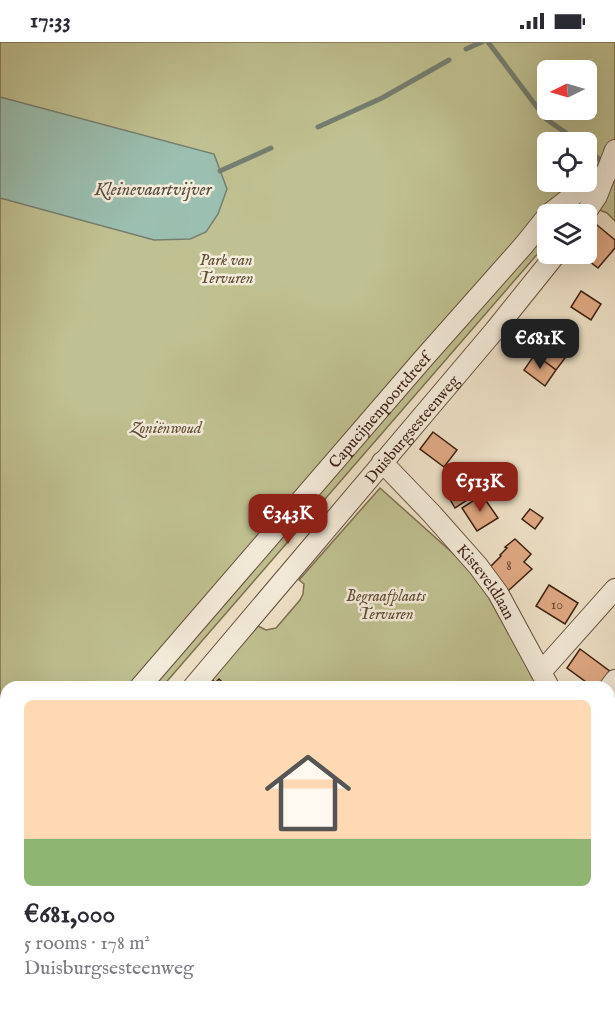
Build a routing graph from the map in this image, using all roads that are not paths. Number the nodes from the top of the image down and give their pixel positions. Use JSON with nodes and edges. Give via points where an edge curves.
{"nodes":[{"id":1,"x":615,"y":150,"type":"edge"},
{"id":2,"x":607,"y":173,"type":"junction"},
{"id":3,"x":562,"y":204,"type":"edge"},
{"id":4,"x":592,"y":204,"type":"edge"},
{"id":5,"x":537,"y":229,"type":"edge"},
{"id":6,"x":548,"y":264,"type":"edge"},
{"id":7,"x":382,"y":462,"type":"junction"},
{"id":8,"x":615,"y":589,"type":"edge"},
{"id":9,"x":545,"y":679,"type":"edge"},
{"id":10,"x":145,"y":681,"type":"edge"},
{"id":11,"x":198,"y":681,"type":"edge"}],
"edges":[{"from":1,"to":2,"type":"street"},
{"from":2,"to":3,"type":"street","name":"Capucijnenpoortdreef"},
{"from":2,"to":4,"type":"street"},
{"from":5,"to":10,"type":"street","name":"Capucijnenpoortdreef"},
{"from":6,"to":7,"type":"street","name":"Duisburgsesteenweg"},
{"from":7,"to":9,"type":"street","name":"Kisteveldlaan","via":[[478,566],[498,593]]},
{"from":7,"to":11,"type":"street","name":"Duisburgsesteenweg"},
{"from":8,"to":9,"type":"street"}]}
